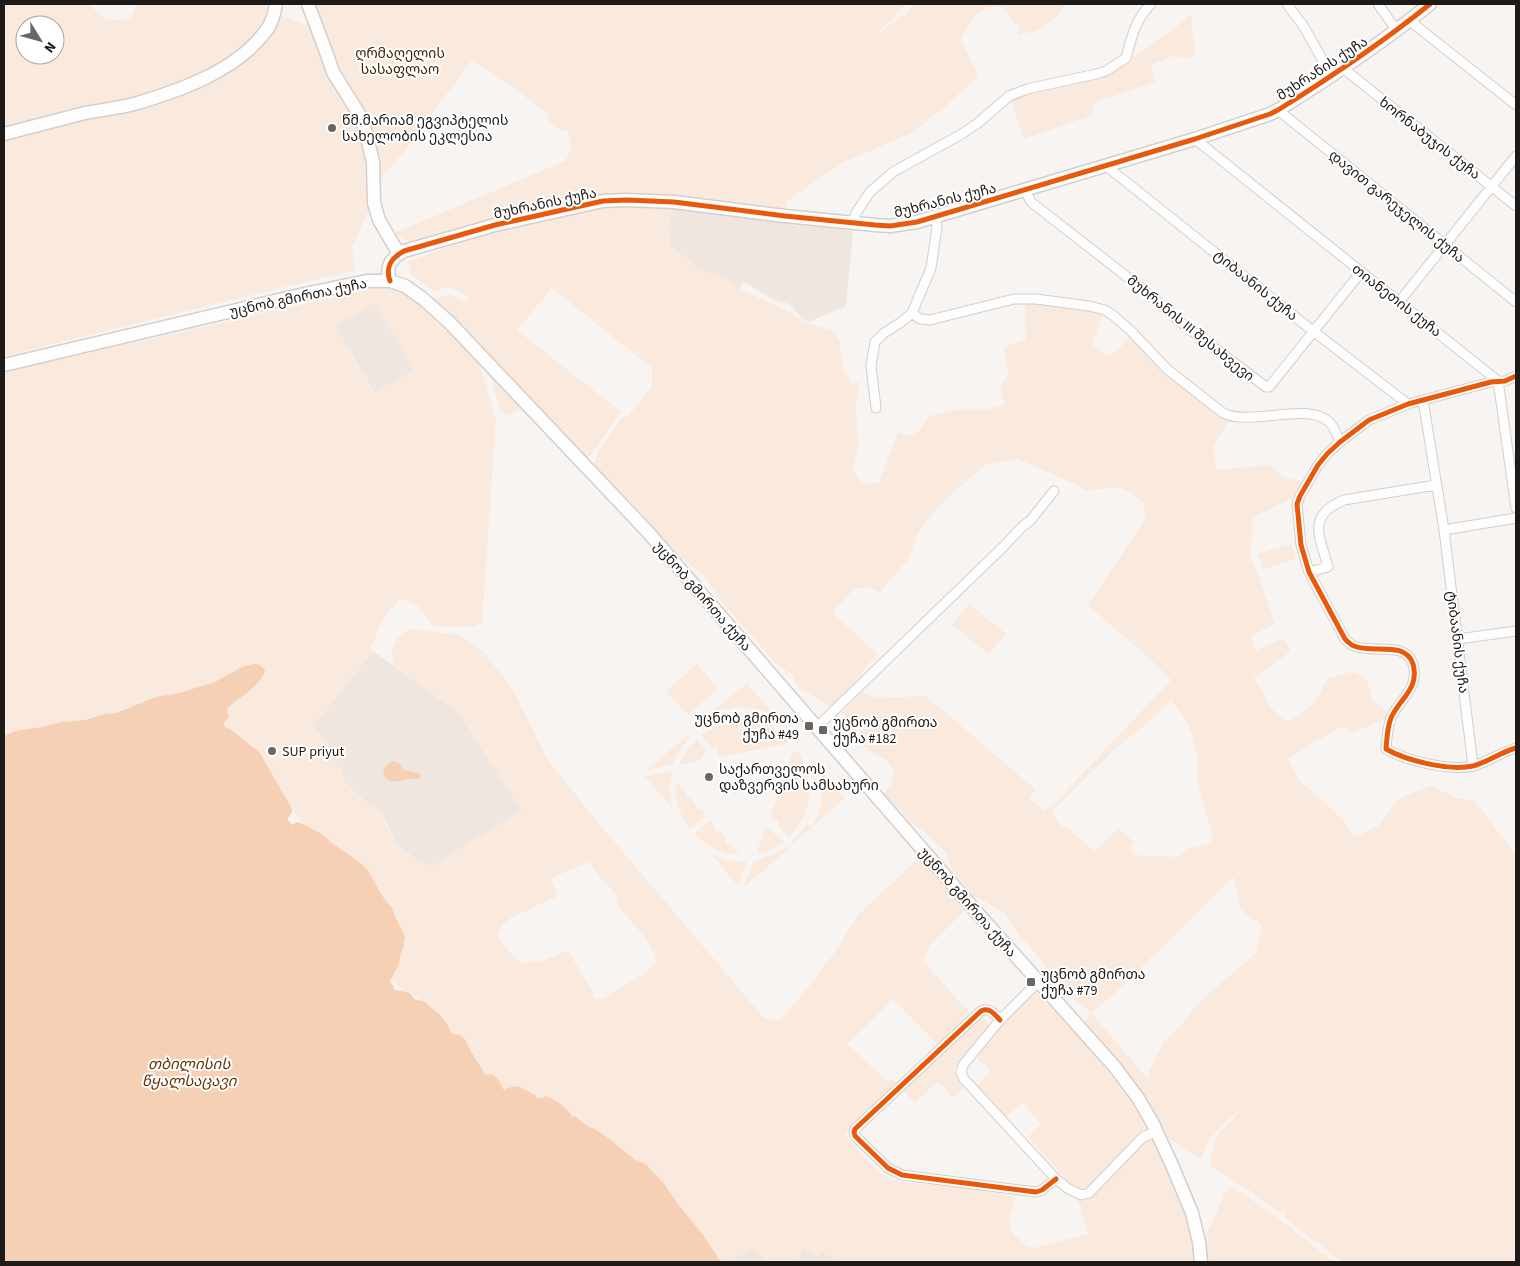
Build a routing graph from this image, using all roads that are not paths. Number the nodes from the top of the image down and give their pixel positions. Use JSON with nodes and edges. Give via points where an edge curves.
{"nodes":[{"id":1,"x":276,"y":4,"type":"edge"},
{"id":2,"x":308,"y":4,"type":"edge"},
{"id":3,"x":1151,"y":4,"type":"edge"},
{"id":4,"x":1287,"y":4,"type":"edge"},
{"id":5,"x":1378,"y":4,"type":"edge"},
{"id":6,"x":1430,"y":4,"type":"edge"},
{"id":7,"x":1410,"y":21,"type":"junction"},
{"id":8,"x":1398,"y":31,"type":"junction"},
{"id":9,"x":1344,"y":69,"type":"junction"},
{"id":10,"x":1332,"y":77,"type":"junction"},
{"id":11,"x":1516,"y":105,"type":"edge"},
{"id":12,"x":1278,"y":110,"type":"junction"},
{"id":13,"x":4,"y":134,"type":"edge"},
{"id":14,"x":1195,"y":139,"type":"junction"},
{"id":15,"x":1516,"y":156,"type":"edge"},
{"id":16,"x":1105,"y":165,"type":"junction"},
{"id":17,"x":1492,"y":187,"type":"junction"},
{"id":18,"x":1026,"y":190,"type":"junction"},
{"id":19,"x":1516,"y":206,"type":"edge"},
{"id":20,"x":936,"y":216,"type":"junction"},
{"id":21,"x":852,"y":224,"type":"junction"},
{"id":22,"x":1446,"y":245,"type":"junction"},
{"id":23,"x":399,"y":254,"type":"junction"},
{"id":24,"x":1361,"y":272,"type":"junction"},
{"id":25,"x":390,"y":281,"type":"junction"},
{"id":26,"x":1399,"y":302,"type":"junction"},
{"id":27,"x":1516,"y":302,"type":"edge"},
{"id":28,"x":912,"y":313,"type":"junction"},
{"id":29,"x":1314,"y":331,"type":"junction"},
{"id":30,"x":4,"y":365,"type":"edge"},
{"id":31,"x":1516,"y":376,"type":"edge"},
{"id":32,"x":1498,"y":382,"type":"junction"},
{"id":33,"x":1423,"y":400,"type":"junction"},
{"id":34,"x":1408,"y":404,"type":"junction"},
{"id":35,"x":876,"y":408,"type":"dead end"},
{"id":36,"x":1340,"y":442,"type":"junction"},
{"id":37,"x":1436,"y":485,"type":"junction"},
{"id":38,"x":1054,"y":491,"type":"dead end"},
{"id":39,"x":1516,"y":508,"type":"edge"},
{"id":40,"x":1516,"y":518,"type":"edge"},
{"id":41,"x":1444,"y":530,"type":"junction"},
{"id":42,"x":1309,"y":572,"type":"junction"},
{"id":43,"x":1516,"y":631,"type":"edge"},
{"id":44,"x":1458,"y":639,"type":"junction"},
{"id":45,"x":817,"y":727,"type":"junction"},
{"id":46,"x":1516,"y":748,"type":"edge"},
{"id":47,"x":1473,"y":766,"type":"junction"},
{"id":48,"x":1038,"y":982,"type":"junction"},
{"id":49,"x":1000,"y":1020,"type":"junction"},
{"id":50,"x":1157,"y":1131,"type":"junction"},
{"id":51,"x":1056,"y":1179,"type":"junction"},
{"id":52,"x":1201,"y":1262,"type":"edge"}],
"edges":[{"from":1,"to":13,"type":"street","via":[[266,32],[248,50],[194,84],[132,104]]},
{"from":2,"to":23,"type":"street","via":[[333,72],[365,129],[372,162],[374,203],[379,220]]},
{"from":3,"to":21,"type":"street","via":[[1141,14],[1134,29],[1126,58],[1106,71],[1009,96],[960,135],[893,172],[870,192]]},
{"from":4,"to":10,"type":"street"},
{"from":5,"to":8,"type":"street"},
{"from":6,"to":7,"type":"street","name":"მუხრანის ქუჩა"},
{"from":7,"to":8,"type":"street","name":"მუხრანის ქუჩა"},
{"from":7,"to":11,"type":"street"},
{"from":8,"to":9,"type":"street","name":"მუხრანის ქუჩა"},
{"from":9,"to":10,"type":"street","name":"მუხრანის ქუჩა"},
{"from":9,"to":17,"type":"street","name":"ხორნაბუჯის ქუჩა"},
{"from":10,"to":12,"type":"street","name":"მუხრანის ქუჩა"},
{"from":12,"to":14,"type":"street","name":"მუხრანის ქუჩა"},
{"from":12,"to":22,"type":"street","name":"დავით გარეჯელის ქუჩა"},
{"from":14,"to":16,"type":"street","name":"მუხრანის ქუჩა"},
{"from":14,"to":24,"type":"street","name":"თიანეთის ქუჩა"},
{"from":15,"to":17,"type":"street"},
{"from":16,"to":18,"type":"street","name":"მუხრანის ქუჩა"},
{"from":16,"to":29,"type":"street","name":"ტიბაანის ქუჩა"},
{"from":17,"to":19,"type":"street","name":"ხორნაბუჯის ქუჩა"},
{"from":17,"to":22,"type":"street"},
{"from":18,"to":20,"type":"street","name":"მუხრანის ქუჩა"},
{"from":18,"to":29,"type":"street","name":"მუხრანის III შესახვევი","via":[[1031,202],[1266,387]]},
{"from":20,"to":21,"type":"street","name":"მუხრანის ქუჩა","via":[[890,226]]},
{"from":20,"to":28,"type":"street","via":[[931,268]]},
{"from":21,"to":23,"type":"street","name":"მუხრანის ქუჩა","via":[[674,202],[603,201],[495,225]]},
{"from":22,"to":26,"type":"street"},
{"from":22,"to":27,"type":"street","name":"დავით გარეჯელის ქუჩა"},
{"from":23,"to":25,"type":"street","via":[[389,265]]},
{"from":24,"to":26,"type":"street","name":"თიანეთის ქუჩა"},
{"from":24,"to":29,"type":"street","name":"მუხრანის III შესახვევი"},
{"from":25,"to":30,"type":"street","name":"უცნობ გმირთა ქუჩა","via":[[367,281],[336,287]]},
{"from":25,"to":45,"type":"street","name":"უცნობ გმირთა ქუჩა","via":[[405,286],[449,322],[532,408],[654,538]]},
{"from":26,"to":32,"type":"street","name":"თიანეთის ქუჩა"},
{"from":28,"to":35,"type":"street","via":[[875,342],[871,366]]},
{"from":28,"to":36,"type":"street","via":[[930,320],[1014,298],[1105,310],[1132,332],[1167,369],[1223,413],[1231,417],[1254,418],[1288,414],[1321,416],[1330,423]]},
{"from":29,"to":34,"type":"street","name":"ტიბაანის ქუჩა"},
{"from":31,"to":32,"type":"street"},
{"from":32,"to":33,"type":"street"},
{"from":32,"to":39,"type":"street"},
{"from":33,"to":34,"type":"street"},
{"from":33,"to":37,"type":"street","name":"ტიბაანის ქუჩა"},
{"from":34,"to":36,"type":"street","via":[[1370,420]]},
{"from":36,"to":42,"type":"street","via":[[1318,465],[1297,504],[1300,545]]},
{"from":37,"to":41,"type":"street","name":"ტიბაანის ქუჩა"},
{"from":37,"to":42,"type":"street","via":[[1333,504],[1319,523],[1328,568]]},
{"from":38,"to":45,"type":"street","via":[[1030,521]]},
{"from":40,"to":41,"type":"street"},
{"from":41,"to":44,"type":"street","name":"ტიბაანის ქუჩა"},
{"from":42,"to":47,"type":"street","via":[[1345,640],[1355,647],[1400,651],[1411,659],[1415,673],[1412,685],[1391,717],[1386,749],[1416,761],[1453,767]]},
{"from":43,"to":44,"type":"street"},
{"from":44,"to":47,"type":"street","name":"ტიბაანის ქუჩა"},
{"from":45,"to":48,"type":"street","name":"უცნობ გმირთა ქუჩა"},
{"from":46,"to":47,"type":"street"},
{"from":48,"to":49,"type":"street"},
{"from":48,"to":50,"type":"street","name":"უცნობ გმირთა ქუჩა","via":[[1114,1066]]},
{"from":49,"to":51,"type":"street","via":[[963,1065],[962,1075]]},
{"from":49,"to":51,"type":"street","via":[[989,1010],[981,1011],[854,1132],[888,1168],[902,1175],[1036,1192]]},
{"from":50,"to":51,"type":"street","via":[[1143,1137],[1084,1195]]},
{"from":50,"to":52,"type":"street","name":"უცნობ გმირთა ქუჩა","via":[[1192,1213]]}]}
